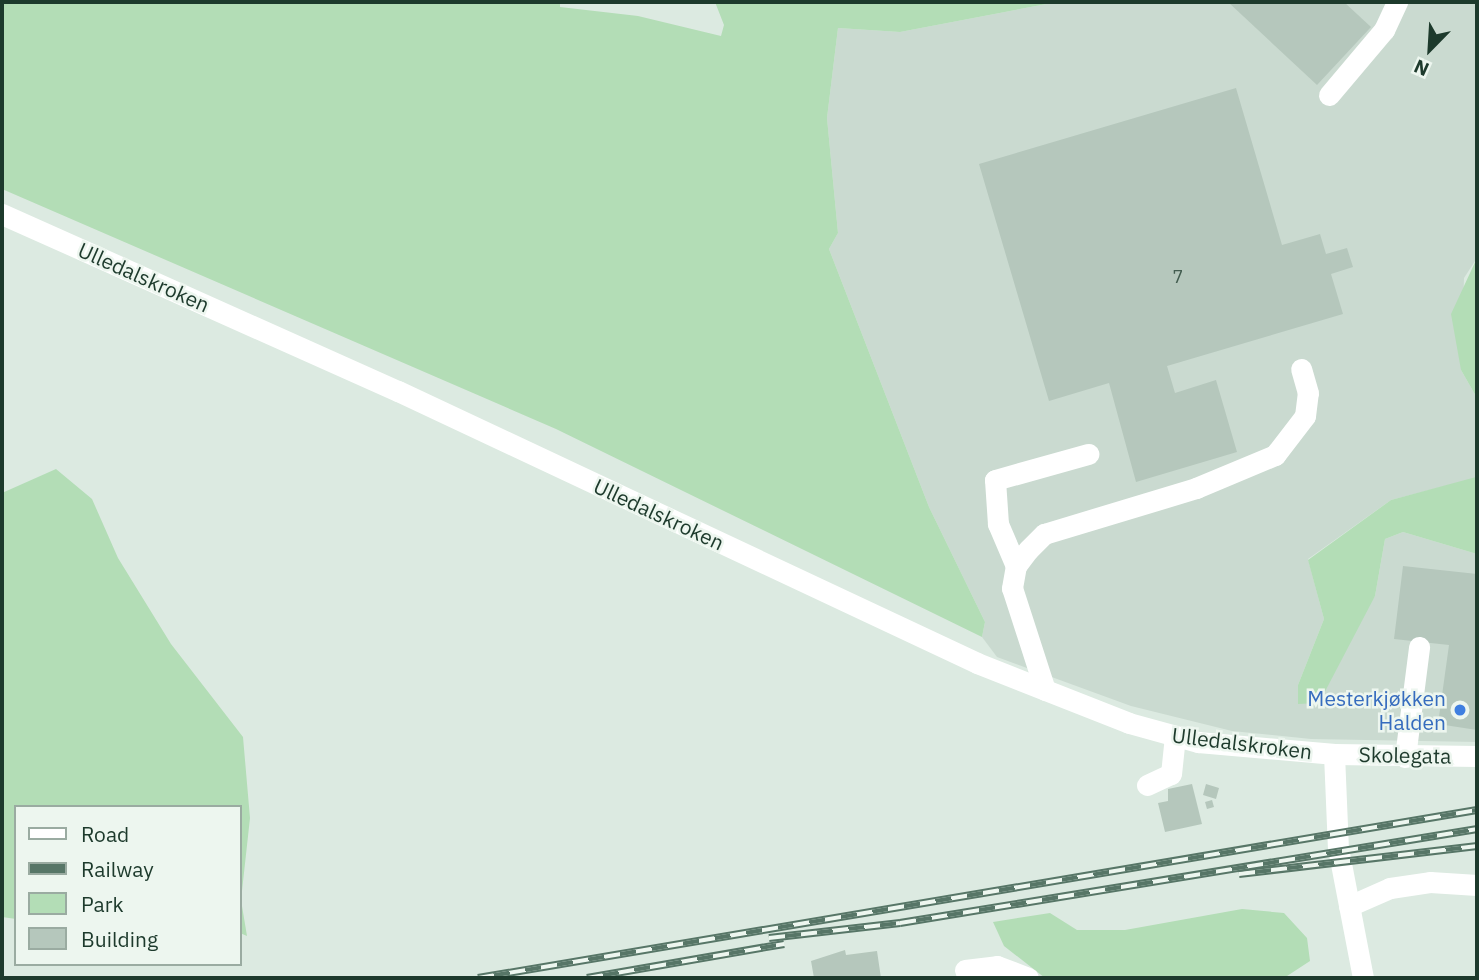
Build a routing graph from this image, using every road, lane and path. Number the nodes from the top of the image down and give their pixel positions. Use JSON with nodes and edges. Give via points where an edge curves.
{"nodes":[{"id":1,"x":1397,"y":2,"type":"edge"},
{"id":2,"x":1329,"y":95,"type":"dead end"},
{"id":3,"x":2,"y":214,"type":"edge"},
{"id":4,"x":1301,"y":369,"type":"dead end"},
{"id":5,"x":1088,"y":454,"type":"dead end"},
{"id":6,"x":1016,"y":566,"type":"junction"},
{"id":7,"x":1419,"y":647,"type":"dead end"},
{"id":8,"x":1045,"y":690,"type":"junction"},
{"id":9,"x":1175,"y":738,"type":"junction"},
{"id":10,"x":1334,"y":754,"type":"junction"},
{"id":11,"x":1477,"y":756,"type":"edge"},
{"id":12,"x":1405,"y":757,"type":"junction"},
{"id":13,"x":1147,"y":785,"type":"dead end"},
{"id":14,"x":1477,"y":885,"type":"edge"},
{"id":15,"x":1349,"y":906,"type":"junction"},
{"id":16,"x":965,"y":970,"type":"dead end"},
{"id":17,"x":1028,"y":978,"type":"edge"},
{"id":18,"x":1363,"y":978,"type":"edge"}],
"edges":[{"from":1,"to":2,"type":"street","via":[[1384,30]]},
{"from":3,"to":8,"type":"street","name":"Ulledalskroken","via":[[398,391],[928,641]]},
{"from":4,"to":6,"type":"street","via":[[1308,393],[1305,416],[1275,455],[1196,488],[1044,534]]},
{"from":5,"to":6,"type":"street","via":[[995,480],[998,524]]},
{"from":6,"to":8,"type":"street","via":[[1012,588]]},
{"from":7,"to":12,"type":"street"},
{"from":8,"to":9,"type":"street","name":"Ulledalskroken"},
{"from":9,"to":10,"type":"street","name":"Ulledalskroken"},
{"from":9,"to":13,"type":"street","via":[[1171,775]]},
{"from":10,"to":12,"type":"street","name":"Skolegata"},
{"from":10,"to":15,"type":"street","via":[[1336,832]]},
{"from":11,"to":12,"type":"street","name":"Skolegata"},
{"from":14,"to":15,"type":"street","via":[[1430,882],[1390,888]]},
{"from":15,"to":18,"type":"street"},
{"from":16,"to":17,"type":"street","via":[[998,965]]}]}
